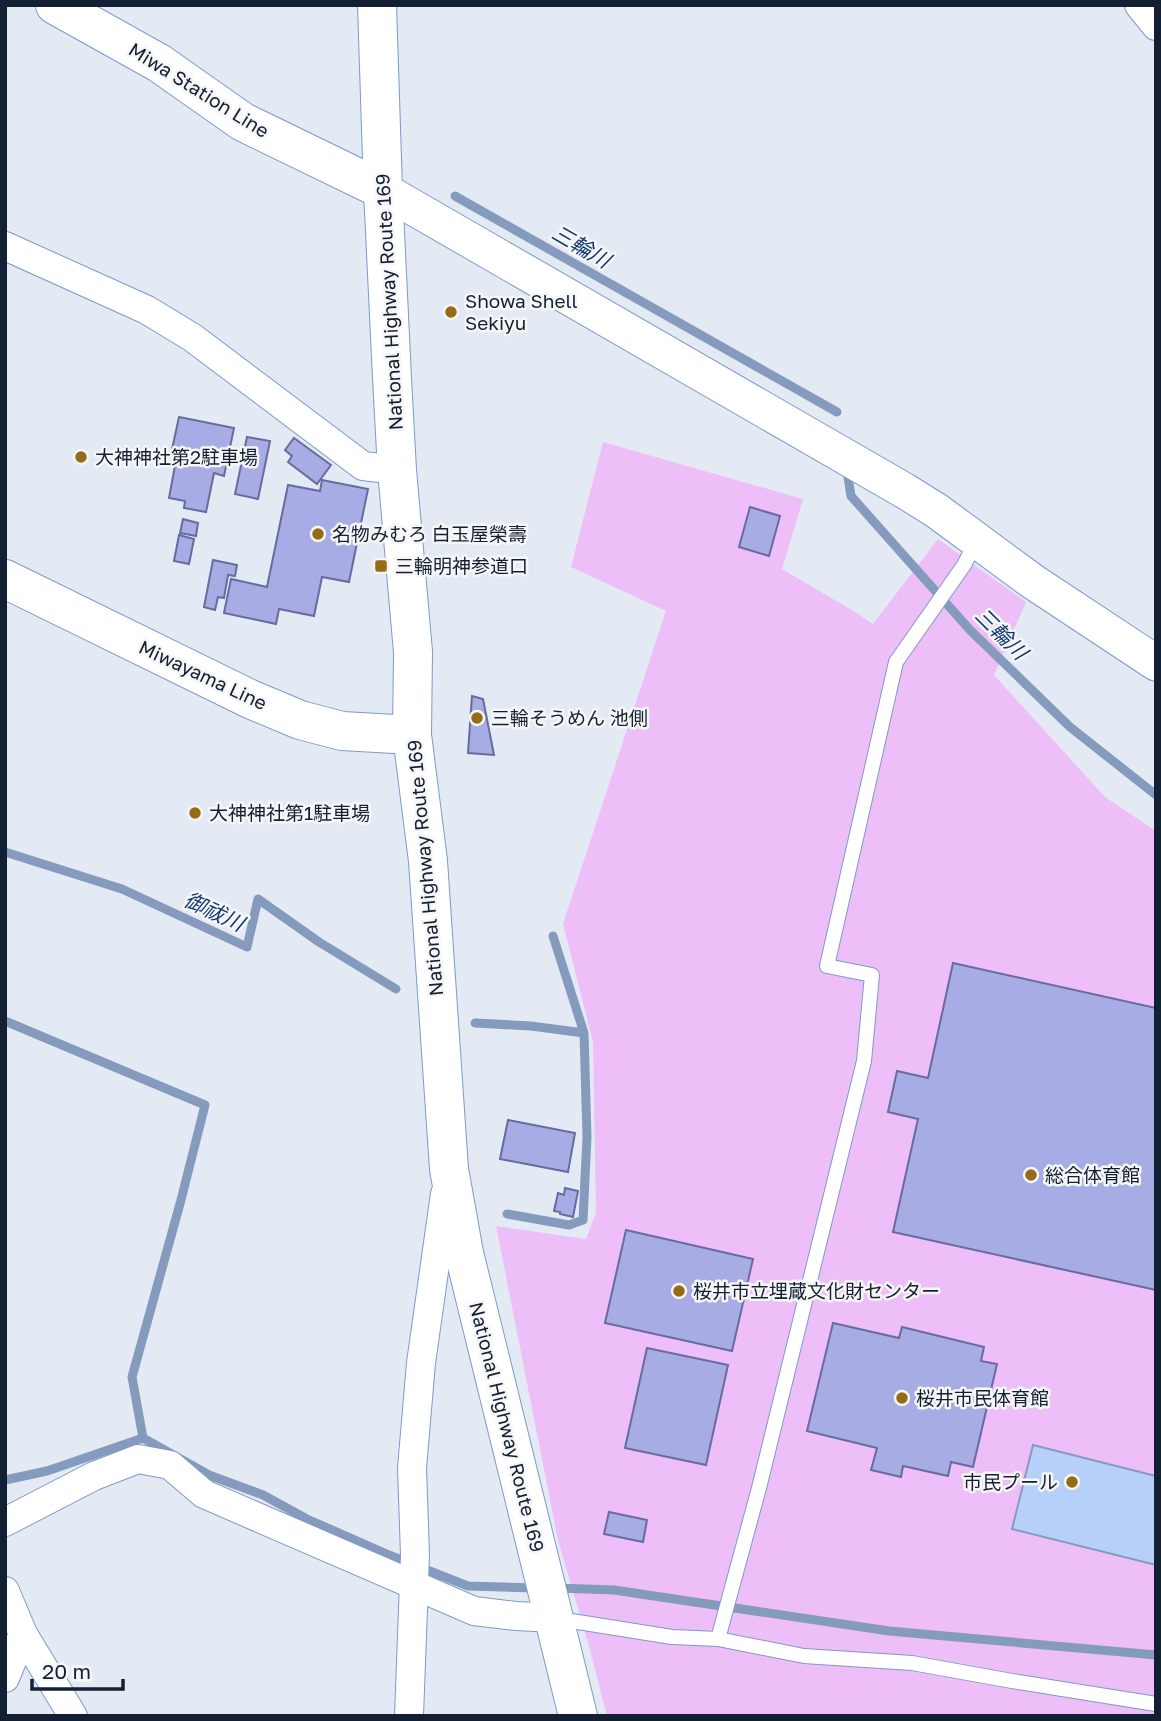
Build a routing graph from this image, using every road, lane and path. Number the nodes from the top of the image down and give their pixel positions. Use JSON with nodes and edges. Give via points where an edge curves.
{"nodes":[{"id":1,"x":55,"y":5,"type":"edge"},
{"id":2,"x":377,"y":5,"type":"edge"},
{"id":3,"x":1139,"y":5,"type":"edge"},
{"id":4,"x":1156,"y":26,"type":"edge"},
{"id":5,"x":383,"y":190,"type":"junction"},
{"id":6,"x":5,"y":246,"type":"edge"},
{"id":7,"x":397,"y":470,"type":"junction"},
{"id":8,"x":970,"y":553,"type":"junction"},
{"id":9,"x":5,"y":579,"type":"edge"},
{"id":10,"x":1156,"y":663,"type":"edge"},
{"id":11,"x":412,"y":735,"type":"junction"},
{"id":12,"x":449,"y":1170,"type":"junction"},
{"id":13,"x":5,"y":1522,"type":"edge"},
{"id":14,"x":414,"y":1585,"type":"junction"},
{"id":15,"x":5,"y":1591,"type":"edge"},
{"id":16,"x":554,"y":1618,"type":"junction"},
{"id":17,"x":23,"y":1634,"type":"junction"},
{"id":18,"x":718,"y":1639,"type":"junction"},
{"id":19,"x":5,"y":1678,"type":"edge"},
{"id":20,"x":1156,"y":1704,"type":"edge"},
{"id":21,"x":73,"y":1716,"type":"edge"},
{"id":22,"x":409,"y":1716,"type":"edge"},
{"id":23,"x":578,"y":1716,"type":"edge"}],
"edges":[{"from":1,"to":5,"type":"main road","name":"Miwa Station Line","via":[[159,63],[243,122]]},
{"from":2,"to":5,"type":"main road","name":"National Highway Route 169"},
{"from":3,"to":4,"type":"street"},
{"from":5,"to":7,"type":"main road","name":"National Highway Route 169"},
{"from":5,"to":8,"type":"street","via":[[905,491],[937,511]]},
{"from":6,"to":7,"type":"street","via":[[147,310],[192,338],[363,466]]},
{"from":7,"to":11,"type":"main road","name":"National Highway Route 169","via":[[413,652]]},
{"from":8,"to":10,"type":"street","via":[[1032,581]]},
{"from":8,"to":18,"type":"lane","via":[[896,662],[827,966],[872,975],[864,1061]]},
{"from":9,"to":11,"type":"main road","name":"Miwayama Line","via":[[300,720],[342,731]]},
{"from":11,"to":12,"type":"main road","name":"National Highway Route 169","via":[[428,861]]},
{"from":12,"to":14,"type":"street","via":[[421,1363],[412,1468]]},
{"from":12,"to":16,"type":"main road","name":"National Highway Route 169","via":[[464,1254]]},
{"from":13,"to":14,"type":"street","via":[[94,1476],[138,1460],[170,1465],[204,1493]]},
{"from":14,"to":16,"type":"street","via":[[474,1611]]},
{"from":14,"to":22,"type":"street"},
{"from":15,"to":17,"type":"street"},
{"from":16,"to":18,"type":"lane","via":[[672,1637]]},
{"from":16,"to":23,"type":"main road","name":"National Highway Route 169"},
{"from":17,"to":19,"type":"street"},
{"from":17,"to":21,"type":"street"},
{"from":18,"to":20,"type":"lane","via":[[804,1656],[912,1663]]}]}
